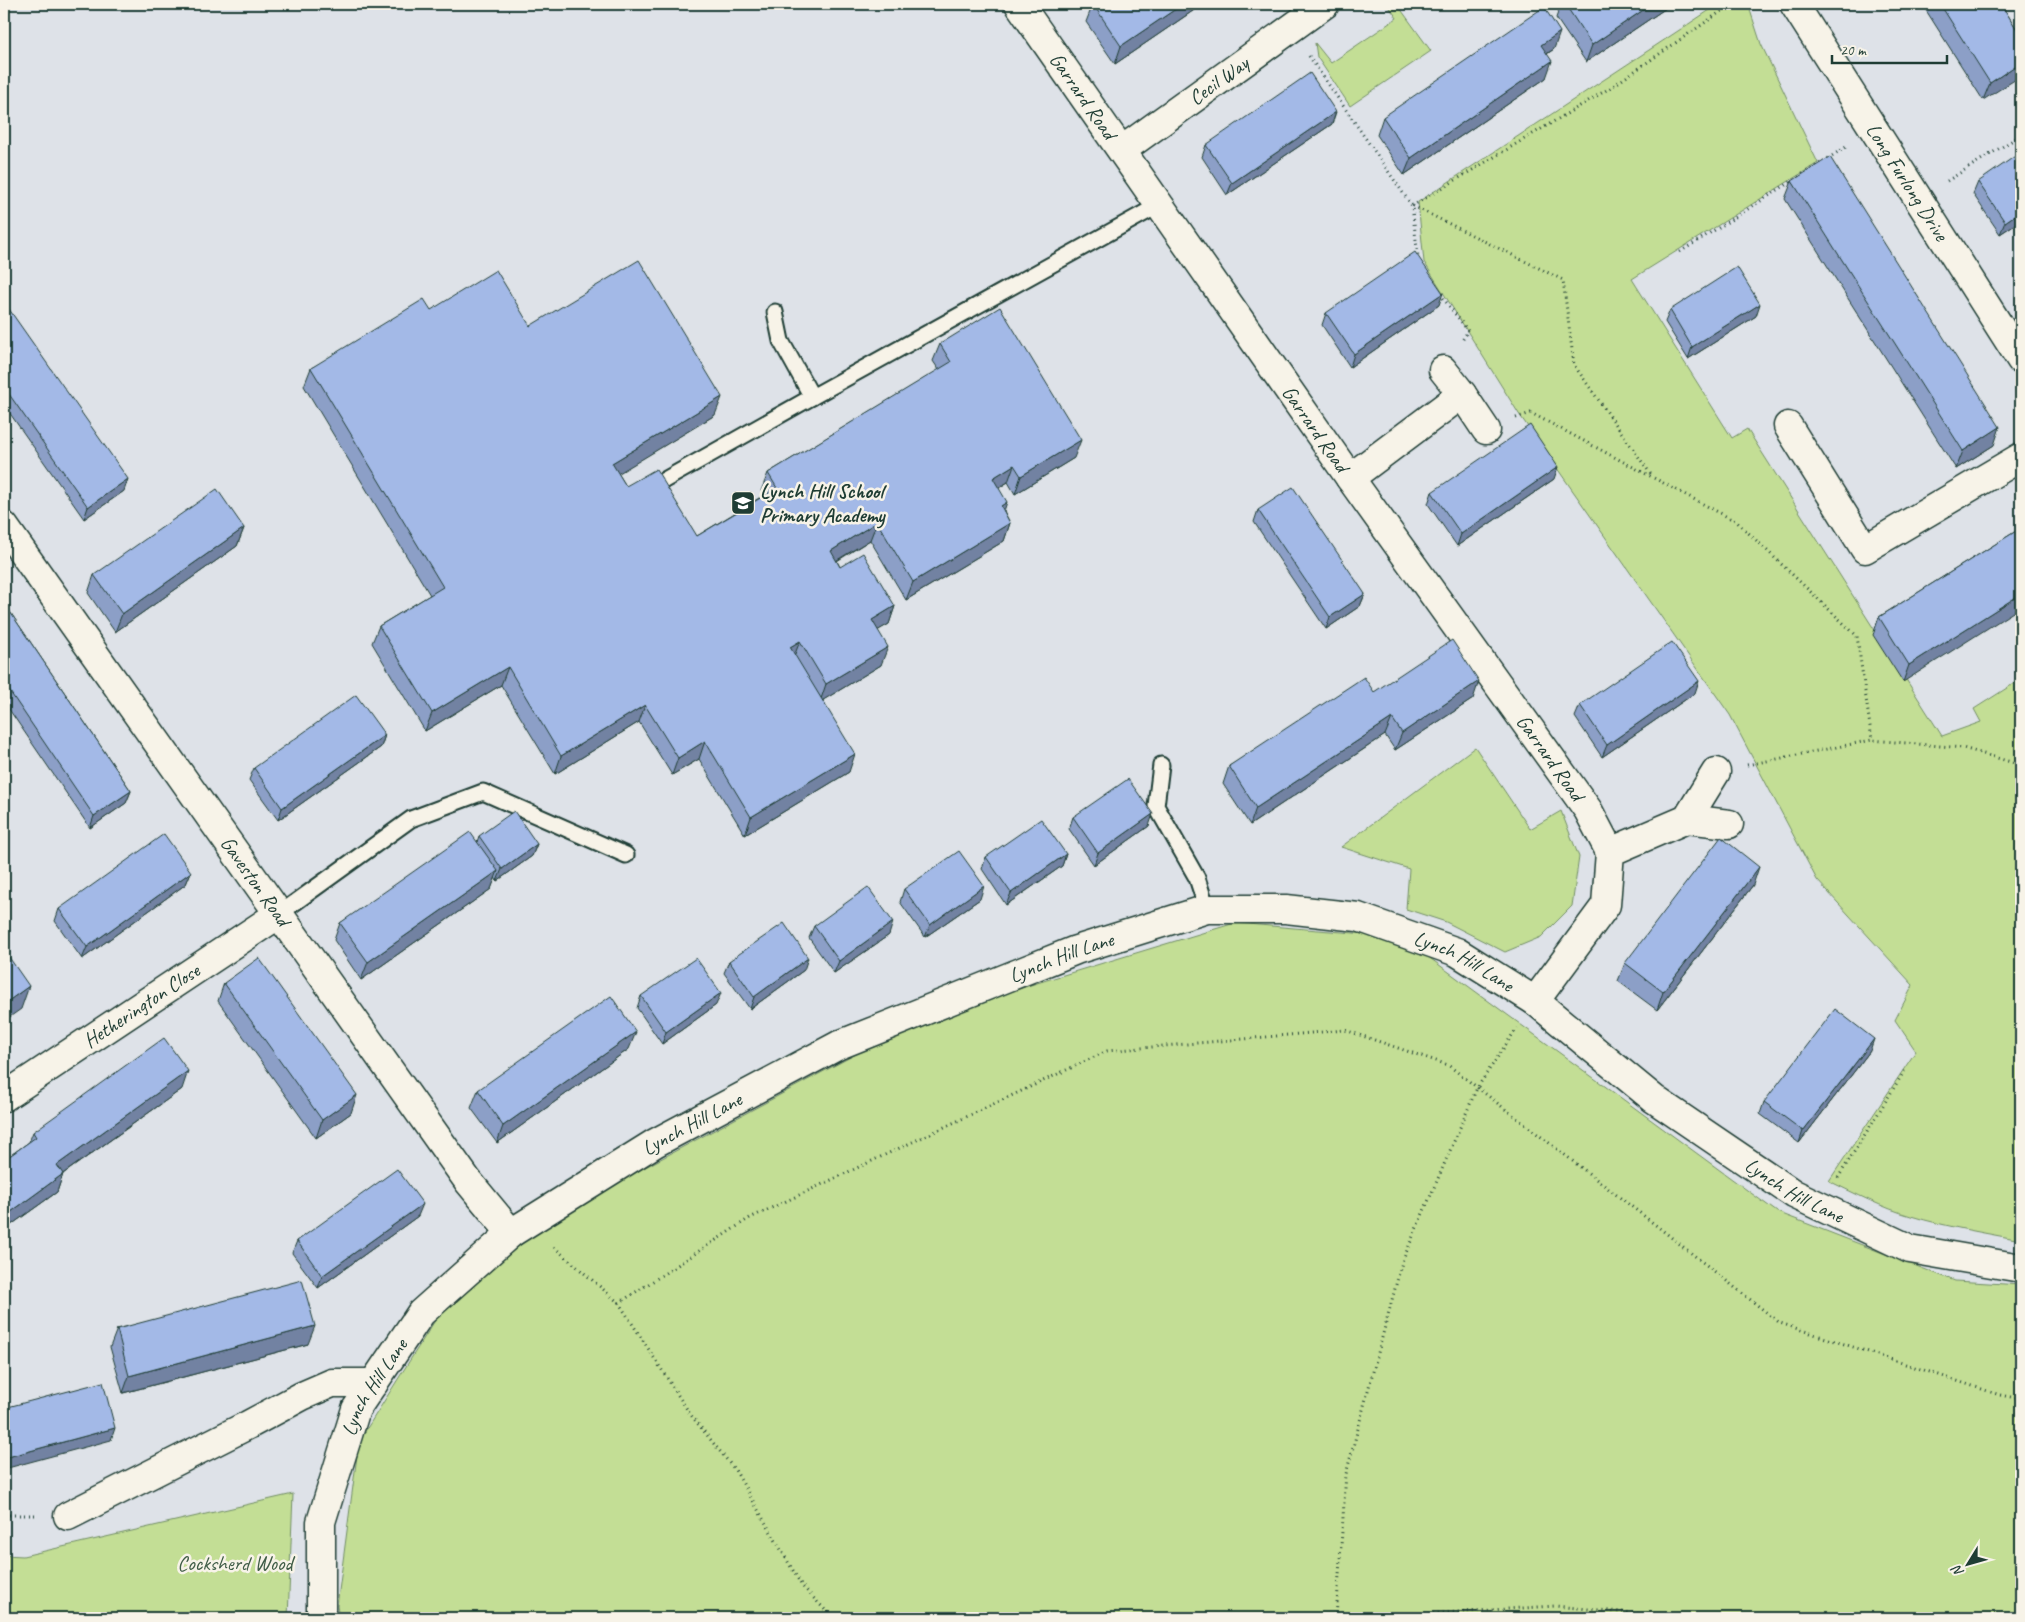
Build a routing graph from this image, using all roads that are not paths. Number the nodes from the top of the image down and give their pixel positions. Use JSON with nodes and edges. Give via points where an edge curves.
{"nodes":[{"id":1,"x":1019,"y":4,"type":"edge"},
{"id":2,"x":1794,"y":4,"type":"edge"},
{"id":3,"x":1316,"y":6,"type":"edge"},
{"id":4,"x":1122,"y":150,"type":"junction"},
{"id":5,"x":1159,"y":205,"type":"junction"},
{"id":6,"x":774,"y":312,"type":"dead end"},
{"id":7,"x":2021,"y":360,"type":"edge"},
{"id":8,"x":1443,"y":370,"type":"road end"},
{"id":9,"x":1462,"y":394,"type":"junction"},
{"id":10,"x":812,"y":397,"type":"junction"},
{"id":11,"x":1788,"y":426,"type":"dead end"},
{"id":12,"x":1486,"y":430,"type":"road end"},
{"id":13,"x":2021,"y":457,"type":"edge"},
{"id":14,"x":1350,"y":478,"type":"junction"},
{"id":15,"x":652,"y":488,"type":"edge"},
{"id":16,"x":4,"y":526,"type":"edge"},
{"id":17,"x":1161,"y":765,"type":"dead end"},
{"id":18,"x":1716,"y":772,"type":"road end"},
{"id":19,"x":1687,"y":819,"type":"junction"},
{"id":20,"x":1729,"y":824,"type":"dead end"},
{"id":21,"x":1610,"y":852,"type":"junction"},
{"id":22,"x":626,"y":855,"type":"dead end"},
{"id":23,"x":1207,"y":910,"type":"junction"},
{"id":24,"x":279,"y":914,"type":"junction"},
{"id":25,"x":1535,"y":1001,"type":"junction"},
{"id":26,"x":4,"y":1097,"type":"edge"},
{"id":27,"x":519,"y":1228,"type":"junction"},
{"id":28,"x":2021,"y":1268,"type":"edge"},
{"id":29,"x":374,"y":1383,"type":"junction"},
{"id":30,"x":68,"y":1516,"type":"dead end"},
{"id":31,"x":321,"y":1618,"type":"edge"}],
"edges":[{"from":1,"to":4,"type":"street","name":"Garrard Road"},
{"from":2,"to":7,"type":"street","name":"Long Furlong Drive"},
{"from":3,"to":4,"type":"street","name":"Cecil Way","via":[[1291,28]]},
{"from":4,"to":5,"type":"street","name":"Garrard Road"},
{"from":5,"to":10,"type":"lane"},
{"from":5,"to":14,"type":"street","name":"Garrard Road"},
{"from":6,"to":10,"type":"lane","via":[[781,341]]},
{"from":8,"to":9,"type":"street"},
{"from":9,"to":12,"type":"street"},
{"from":9,"to":14,"type":"street"},
{"from":10,"to":15,"type":"lane"},
{"from":11,"to":13,"type":"street","via":[[1865,549]]},
{"from":14,"to":21,"type":"street","name":"Garrard Road","via":[[1588,810]]},
{"from":16,"to":24,"type":"street","name":"Gaveston Road"},
{"from":17,"to":23,"type":"lane","via":[[1156,806],[1197,878]]},
{"from":18,"to":19,"type":"street"},
{"from":19,"to":20,"type":"street"},
{"from":19,"to":21,"type":"street"},
{"from":21,"to":25,"type":"street","via":[[1606,905]]},
{"from":22,"to":24,"type":"lane","via":[[483,792],[410,819]]},
{"from":23,"to":25,"type":"street","name":"Lynch Hill Lane","via":[[1286,909],[1358,917],[1457,952]]},
{"from":23,"to":27,"type":"street","name":"Lynch Hill Lane","via":[[1076,950],[839,1045],[655,1143]]},
{"from":24,"to":26,"type":"street","name":"Hetherington Close"},
{"from":24,"to":27,"type":"street","name":"Gaveston Road","via":[[468,1181]]},
{"from":25,"to":28,"type":"street","name":"Lynch Hill Lane","via":[[1654,1099],[1794,1194],[1910,1248]]},
{"from":27,"to":29,"type":"street","name":"Lynch Hill Lane","via":[[421,1313]]},
{"from":29,"to":30,"type":"street","via":[[332,1383],[302,1396]]},
{"from":29,"to":31,"type":"street","name":"Lynch Hill Lane","via":[[356,1409],[321,1522]]}]}
